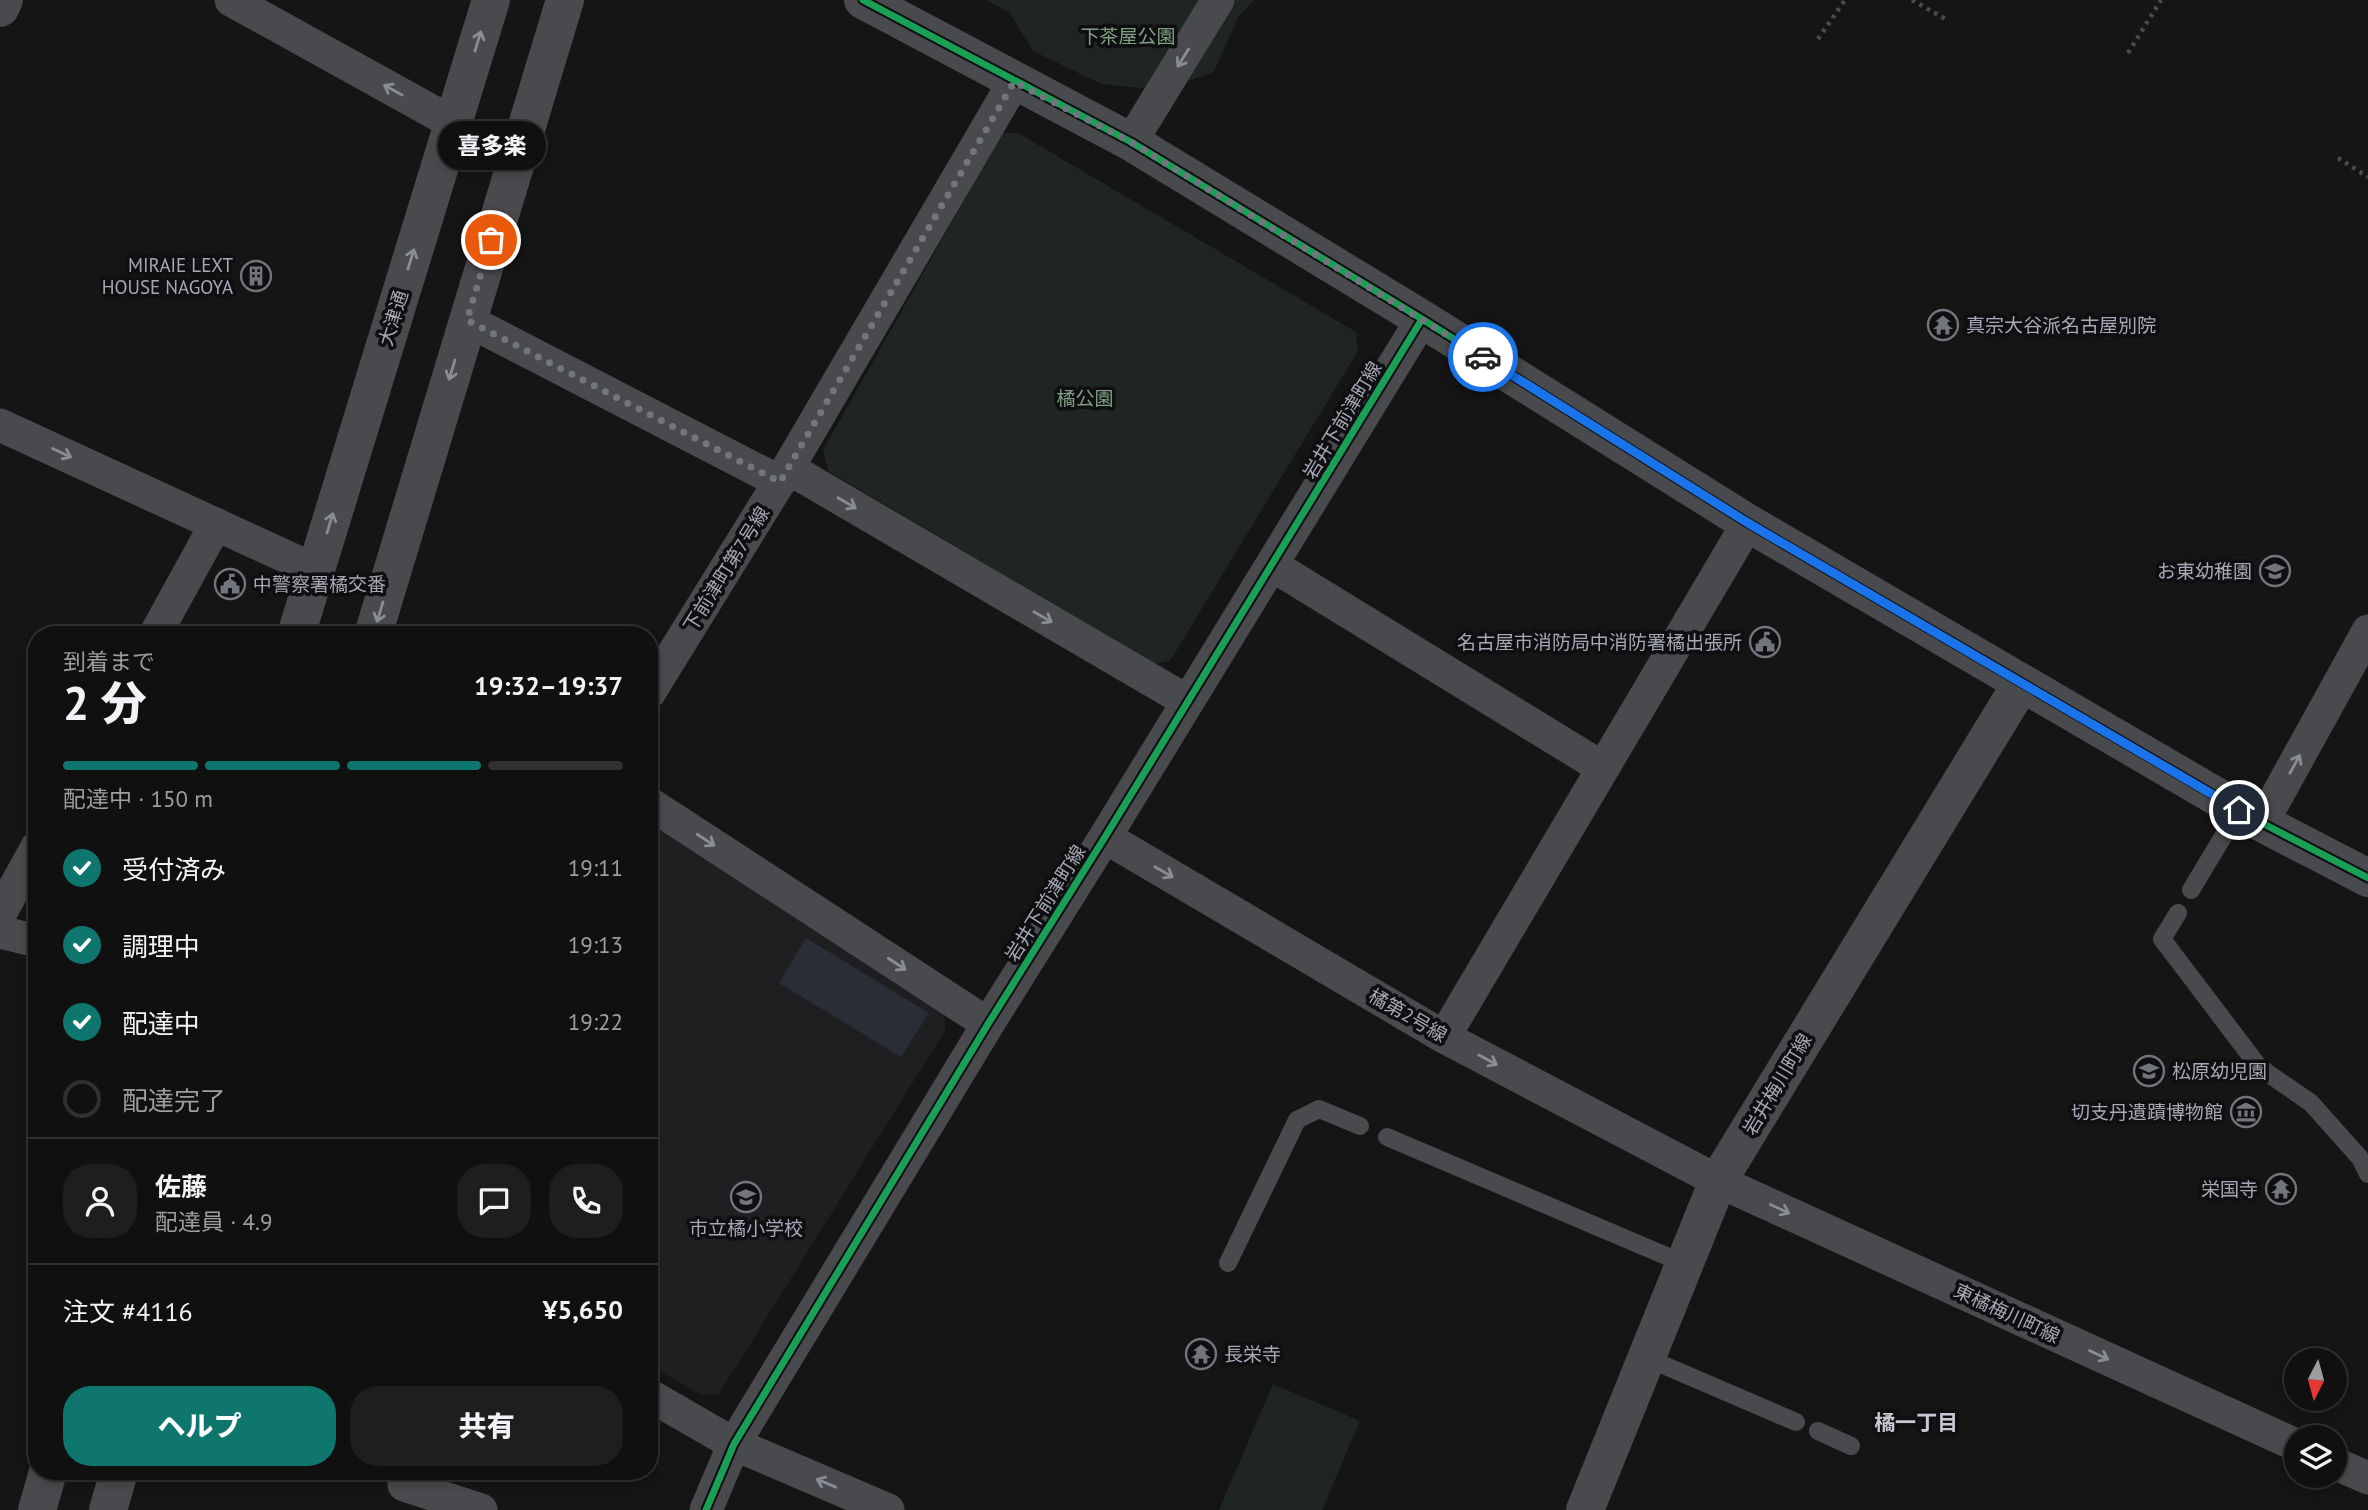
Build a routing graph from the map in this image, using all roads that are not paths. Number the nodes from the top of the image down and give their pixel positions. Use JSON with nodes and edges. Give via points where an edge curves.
{"nodes":[{"id":1,"x":4,"y":0,"type":"edge"},
{"id":2,"x":231,"y":0,"type":"edge"},
{"id":3,"x":491,"y":0,"type":"edge"},
{"id":4,"x":565,"y":0,"type":"edge"},
{"id":5,"x":863,"y":0,"type":"edge"},
{"id":6,"x":1219,"y":0,"type":"edge"},
{"id":7,"x":0,"y":8,"type":"edge"},
{"id":8,"x":1014,"y":82,"type":"junction"},
{"id":9,"x":453,"y":123,"type":"junction"},
{"id":10,"x":1131,"y":142,"type":"junction"},
{"id":11,"x":1422,"y":319,"type":"junction"},
{"id":12,"x":467,"y":320,"type":"junction"},
{"id":13,"x":0,"y":425,"type":"edge"},
{"id":14,"x":784,"y":475,"type":"junction"},
{"id":15,"x":1748,"y":523,"type":"junction"},
{"id":16,"x":216,"y":524,"type":"junction"},
{"id":17,"x":1272,"y":565,"type":"junction"},
{"id":18,"x":316,"y":570,"type":"junction"},
{"id":19,"x":160,"y":626,"type":"edge"},
{"id":20,"x":299,"y":626,"type":"edge"},
{"id":21,"x":376,"y":626,"type":"edge"},
{"id":22,"x":2368,"y":631,"type":"edge"},
{"id":23,"x":658,"y":678,"type":"edge"},
{"id":24,"x":2021,"y":684,"type":"junction"},
{"id":25,"x":1187,"y":701,"type":"junction"},
{"id":26,"x":1602,"y":768,"type":"junction"},
{"id":27,"x":658,"y":809,"type":"edge"},
{"id":28,"x":2251,"y":817,"type":"junction"},
{"id":29,"x":1105,"y":837,"type":"junction"},
{"id":30,"x":28,"y":863,"type":"edge"},
{"id":31,"x":2368,"y":878,"type":"edge"},
{"id":32,"x":2192,"y":890,"type":"dead end"},
{"id":33,"x":2178,"y":913,"type":"dead end"},
{"id":34,"x":0,"y":914,"type":"edge"},
{"id":35,"x":0,"y":932,"type":"edge"},
{"id":36,"x":28,"y":939,"type":"edge"},
{"id":37,"x":988,"y":1024,"type":"junction"},
{"id":38,"x":1444,"y":1037,"type":"junction"},
{"id":39,"x":1360,"y":1126,"type":"dead end"},
{"id":40,"x":1387,"y":1138,"type":"dead end"},
{"id":41,"x":2368,"y":1174,"type":"edge"},
{"id":42,"x":1718,"y":1181,"type":"junction"},
{"id":43,"x":1228,"y":1264,"type":"dead end"},
{"id":44,"x":1685,"y":1264,"type":"junction"},
{"id":45,"x":1647,"y":1358,"type":"junction"},
{"id":46,"x":658,"y":1400,"type":"edge"},
{"id":47,"x":1796,"y":1422,"type":"dead end"},
{"id":48,"x":1818,"y":1431,"type":"dead end"},
{"id":49,"x":2284,"y":1440,"type":"edge"},
{"id":50,"x":734,"y":1444,"type":"junction"},
{"id":51,"x":1850,"y":1446,"type":"dead end"},
{"id":52,"x":2347,"y":1469,"type":"edge"},
{"id":53,"x":2368,"y":1478,"type":"edge"},
{"id":54,"x":46,"y":1480,"type":"edge"},
{"id":55,"x":117,"y":1480,"type":"edge"},
{"id":56,"x":402,"y":1489,"type":"edge"},
{"id":57,"x":37,"y":1510,"type":"edge"},
{"id":58,"x":108,"y":1510,"type":"edge"},
{"id":59,"x":481,"y":1510,"type":"edge"},
{"id":60,"x":706,"y":1510,"type":"edge"},
{"id":61,"x":888,"y":1510,"type":"edge"},
{"id":62,"x":1585,"y":1510,"type":"edge"}],
"edges":[{"from":1,"to":7,"type":"street"},
{"from":9,"to":2,"type":"street","one_way":true},
{"from":9,"to":3,"type":"street","name":"大津通","one_way":true},
{"from":4,"to":12,"type":"street"},
{"from":5,"to":8,"type":"street"},
{"from":6,"to":10,"type":"street","one_way":true},
{"from":8,"to":10,"type":"street"},
{"from":8,"to":14,"type":"street","name":"下前津町第7号線"},
{"from":18,"to":9,"type":"street","name":"大津通","one_way":true},
{"from":10,"to":11,"type":"street"},
{"from":11,"to":15,"type":"street"},
{"from":11,"to":17,"type":"street","name":"岩井下前津町線"},
{"from":12,"to":14,"type":"street"},
{"from":12,"to":21,"type":"street","one_way":true},
{"from":13,"to":16,"type":"street","one_way":true},
{"from":14,"to":23,"type":"street","name":"下前津町第7号線"},
{"from":14,"to":25,"type":"street","one_way":true},
{"from":15,"to":24,"type":"street"},
{"from":15,"to":26,"type":"street"},
{"from":16,"to":18,"type":"street"},
{"from":16,"to":19,"type":"street"},
{"from":17,"to":25,"type":"street","name":"岩井下前津町線"},
{"from":17,"to":26,"type":"street"},
{"from":18,"to":20,"type":"street","name":"大津通"},
{"from":28,"to":22,"type":"street","one_way":true},
{"from":24,"to":28,"type":"street"},
{"from":24,"to":42,"type":"street","name":"岩井梅川町線"},
{"from":25,"to":29,"type":"street","name":"岩井下前津町線"},
{"from":26,"to":38,"type":"street"},
{"from":27,"to":37,"type":"street","one_way":true},
{"from":28,"to":31,"type":"street"},
{"from":28,"to":32,"type":"lane"},
{"from":29,"to":37,"type":"street","name":"岩井下前津町線"},
{"from":29,"to":38,"type":"street","name":"橘第2号線","one_way":true},
{"from":30,"to":34,"type":"street"},
{"from":33,"to":41,"type":"lane","via":[[2162,939],[2259,1067],[2311,1103],[2360,1158]]},
{"from":35,"to":36,"type":"street"},
{"from":37,"to":50,"type":"street","name":"岩井下前津町線"},
{"from":38,"to":42,"type":"street","name":"橘第2号線","one_way":true},
{"from":39,"to":43,"type":"lane","via":[[1319,1109],[1297,1120]]},
{"from":40,"to":44,"type":"lane"},
{"from":42,"to":44,"type":"street","name":"岩井梅川町線"},
{"from":42,"to":49,"type":"street","name":"東橘梅川町線","one_way":true},
{"from":44,"to":45,"type":"street","name":"岩井梅川町線"},
{"from":45,"to":47,"type":"lane"},
{"from":45,"to":62,"type":"street","name":"岩井梅川町線"},
{"from":46,"to":50,"type":"street"},
{"from":48,"to":51,"type":"lane"},
{"from":50,"to":60,"type":"street","name":"岩井下前津町線"},
{"from":61,"to":50,"type":"street","one_way":true},
{"from":52,"to":53,"type":"street"},
{"from":54,"to":57,"type":"street"},
{"from":55,"to":58,"type":"street"},
{"from":56,"to":59,"type":"street"}]}
